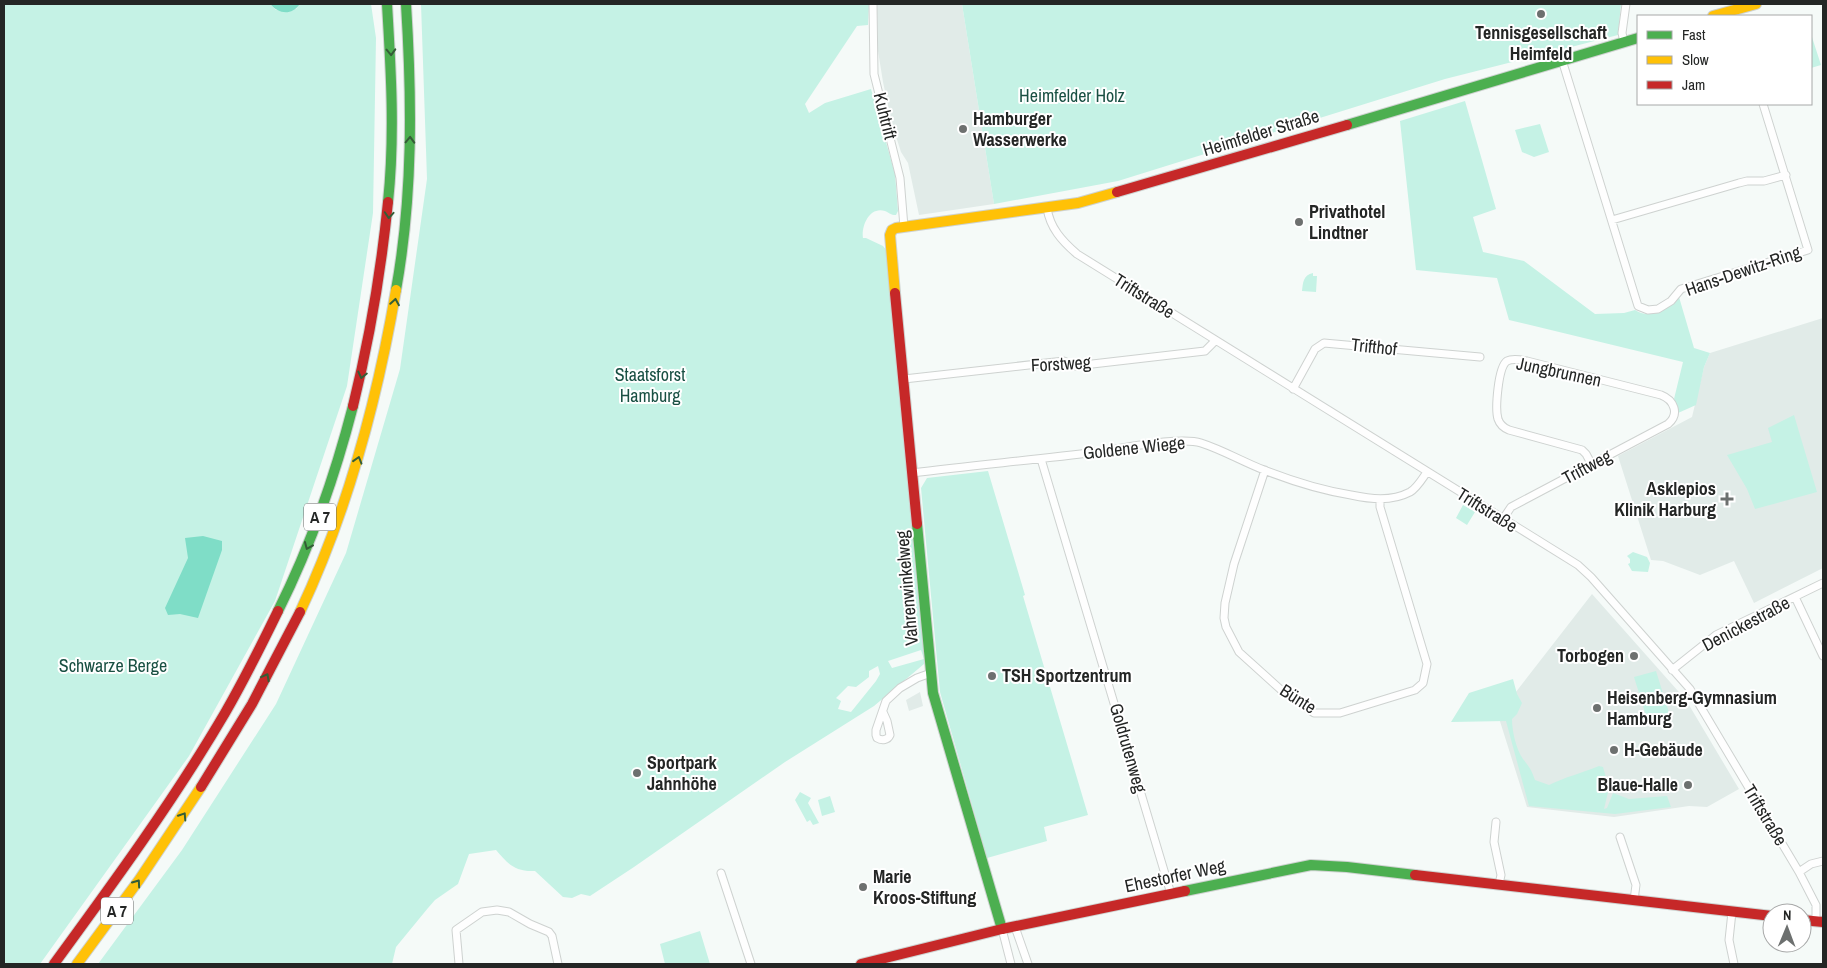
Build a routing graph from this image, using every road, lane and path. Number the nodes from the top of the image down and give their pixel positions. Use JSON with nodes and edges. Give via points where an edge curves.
{"nodes":[{"id":1,"x":387,"y":4,"type":"edge"},
{"id":2,"x":406,"y":4,"type":"edge"},
{"id":3,"x":873,"y":4,"type":"edge"},
{"id":4,"x":1626,"y":4,"type":"edge"},
{"id":5,"x":1756,"y":4,"type":"edge"},
{"id":6,"x":1738,"y":13,"type":"edge"},
{"id":7,"x":1721,"y":15,"type":"edge"},
{"id":8,"x":1637,"y":38,"type":"edge"},
{"id":9,"x":1624,"y":42,"type":"junction"},
{"id":10,"x":1562,"y":60,"type":"junction"},
{"id":11,"x":1763,"y":105,"type":"edge"},
{"id":12,"x":1786,"y":175,"type":"junction"},
{"id":13,"x":1047,"y":208,"type":"junction"},
{"id":14,"x":1612,"y":220,"type":"junction"},
{"id":15,"x":904,"y":227,"type":"junction"},
{"id":16,"x":890,"y":235,"type":"joint"},
{"id":17,"x":1215,"y":341,"type":"junction"},
{"id":18,"x":1480,"y":358,"type":"dead end"},
{"id":19,"x":904,"y":378,"type":"junction"},
{"id":20,"x":1294,"y":389,"type":"junction"},
{"id":21,"x":1673,"y":418,"type":"joint"},
{"id":22,"x":1041,"y":459,"type":"junction"},
{"id":23,"x":1592,"y":465,"type":"junction"},
{"id":24,"x":1265,"y":470,"type":"junction"},
{"id":25,"x":1427,"y":472,"type":"junction"},
{"id":26,"x":912,"y":473,"type":"junction"},
{"id":27,"x":1380,"y":499,"type":"junction"},
{"id":28,"x":1503,"y":519,"type":"junction"},
{"id":29,"x":1823,"y":584,"type":"edge"},
{"id":30,"x":1795,"y":597,"type":"junction"},
{"id":31,"x":1823,"y":656,"type":"edge"},
{"id":32,"x":1672,"y":670,"type":"junction"},
{"id":33,"x":931,"y":673,"type":"junction"},
{"id":34,"x":883,"y":712,"type":"dead end"},
{"id":35,"x":1496,"y":822,"type":"dead end"},
{"id":36,"x":1620,"y":837,"type":"dead end"},
{"id":37,"x":1823,"y":861,"type":"edge"},
{"id":38,"x":1798,"y":872,"type":"junction"},
{"id":39,"x":722,"y":873,"type":"dead end"},
{"id":40,"x":1499,"y":884,"type":"junction"},
{"id":41,"x":1171,"y":894,"type":"junction"},
{"id":42,"x":1634,"y":900,"type":"junction"},
{"id":43,"x":1732,"y":912,"type":"junction"},
{"id":44,"x":1762,"y":915,"type":"edge"},
{"id":45,"x":1820,"y":922,"type":"edge"},
{"id":46,"x":1015,"y":926,"type":"junction"},
{"id":47,"x":1002,"y":929,"type":"junction"},
{"id":48,"x":54,"y":964,"type":"edge"},
{"id":49,"x":77,"y":964,"type":"edge"},
{"id":50,"x":459,"y":964,"type":"edge"},
{"id":51,"x":558,"y":964,"type":"edge"},
{"id":52,"x":751,"y":964,"type":"edge"},
{"id":53,"x":861,"y":964,"type":"edge"},
{"id":54,"x":1012,"y":964,"type":"edge"},
{"id":55,"x":1028,"y":964,"type":"edge"},
{"id":56,"x":1734,"y":964,"type":"edge"}],
"edges":[{"from":1,"to":48,"type":"main road","number":"A 7","one_way":true,"via":[[393,104],[388,225],[370,340],[326,501],[283,603],[246,677],[161,813]]},
{"from":49,"to":2,"type":"main road","number":"A 7","one_way":true,"via":[[182,818],[258,694],[301,611],[343,506],[382,368],[404,238],[410,132],[410,40]]},
{"from":3,"to":15,"type":"street","name":"Kuhtrift","via":[[874,74],[900,178]]},
{"from":4,"to":9,"type":"street"},
{"from":5,"to":6,"type":"main road"},
{"from":6,"to":7,"type":"main road"},
{"from":8,"to":9,"type":"main road","name":"Heimfelder Straße"},
{"from":9,"to":10,"type":"main road","name":"Heimfelder Straße"},
{"from":10,"to":13,"type":"main road","name":"Heimfelder Straße","via":[[1195,170],[1078,203]]},
{"from":10,"to":14,"type":"street","name":"Hans-Dewitz-Ring"},
{"from":11,"to":12,"type":"street","name":"Hans-Dewitz-Ring"},
{"from":12,"to":14,"type":"street","via":[[1764,182],[1747,180]]},
{"from":12,"to":14,"type":"street","name":"Hans-Dewitz-Ring","via":[[1808,250],[1681,289],[1658,309],[1638,306]]},
{"from":13,"to":15,"type":"main road","name":"Heimfelder Straße"},
{"from":13,"to":17,"type":"street","name":"Triftstraße","via":[[1051,225],[1077,254]]},
{"from":15,"to":16,"type":"main road","name":"Heimfelder Straße","via":[[894,229]]},
{"from":16,"to":19,"type":"main road","name":"Vahrenwinkelweg"},
{"from":17,"to":19,"type":"street","name":"Forstweg","via":[[1204,351],[1075,366],[1064,361]]},
{"from":17,"to":20,"type":"street","name":"Triftstraße"},
{"from":18,"to":20,"type":"street","name":"Trifthof","via":[[1324,343],[1315,349]]},
{"from":19,"to":26,"type":"main road","name":"Vahrenwinkelweg"},
{"from":20,"to":25,"type":"street","name":"Triftstraße"},
{"from":21,"to":23,"type":"street","name":"Triftweg","via":[[1668,424]]},
{"from":21,"to":23,"type":"street","name":"Jungbrunnen","via":[[1672,402],[1661,395],[1527,362],[1515,360],[1505,363],[1501,369],[1497,413],[1501,425],[1582,450]]},
{"from":22,"to":24,"type":"street","name":"Goldene Wiege","via":[[1175,442],[1200,442]]},
{"from":22,"to":26,"type":"street","name":"Goldene Wiege"},
{"from":22,"to":41,"type":"street","name":"Goldrutenweg"},
{"from":23,"to":28,"type":"street","name":"Triftweg","via":[[1511,508]]},
{"from":24,"to":27,"type":"street","name":"Goldene Wiege","via":[[1318,489]]},
{"from":24,"to":27,"type":"street","name":"Bünte","via":[[1232,574],[1224,618],[1239,652],[1285,694],[1314,714],[1340,713],[1405,694],[1423,682],[1427,664]]},
{"from":25,"to":27,"type":"street","name":"Goldene Wiege","via":[[1410,492]]},
{"from":25,"to":28,"type":"street","name":"Triftstraße"},
{"from":26,"to":33,"type":"main road","name":"Vahrenwinkelweg"},
{"from":28,"to":32,"type":"street","name":"Triftstraße","via":[[1584,571]]},
{"from":29,"to":30,"type":"street","name":"Denickestraße"},
{"from":30,"to":31,"type":"street"},
{"from":30,"to":32,"type":"street","name":"Denickestraße","via":[[1710,639]]},
{"from":32,"to":38,"type":"street","name":"Triftstraße","via":[[1690,690],[1718,734]]},
{"from":33,"to":34,"type":"street","via":[[900,688],[886,701]]},
{"from":33,"to":47,"type":"main road","name":"Vahrenwinkelweg","via":[[933,693]]},
{"from":35,"to":40,"type":"street","via":[[1494,842],[1501,875]]},
{"from":36,"to":42,"type":"street","via":[[1636,885]]},
{"from":37,"to":38,"type":"street"},
{"from":38,"to":45,"type":"street","name":"Triftstraße","via":[[1816,905]]},
{"from":39,"to":52,"type":"street"},
{"from":40,"to":41,"type":"main road","name":"Ehestorfer Weg","via":[[1320,864]]},
{"from":40,"to":42,"type":"main road","name":"Ehestorfer Weg"},
{"from":41,"to":46,"type":"main road","name":"Ehestorfer Weg"},
{"from":42,"to":43,"type":"main road","name":"Ehestorfer Weg"},
{"from":43,"to":44,"type":"main road","name":"Ehestorfer Weg"},
{"from":43,"to":56,"type":"street","via":[[1729,940]]},
{"from":46,"to":47,"type":"main road","name":"Ehestorfer Weg"},
{"from":46,"to":55,"type":"street"},
{"from":47,"to":53,"type":"main road","name":"Ehestorfer Weg"},
{"from":47,"to":54,"type":"street"},
{"from":50,"to":51,"type":"street","via":[[456,930],[482,912],[497,910],[510,912],[549,932]]}]}
